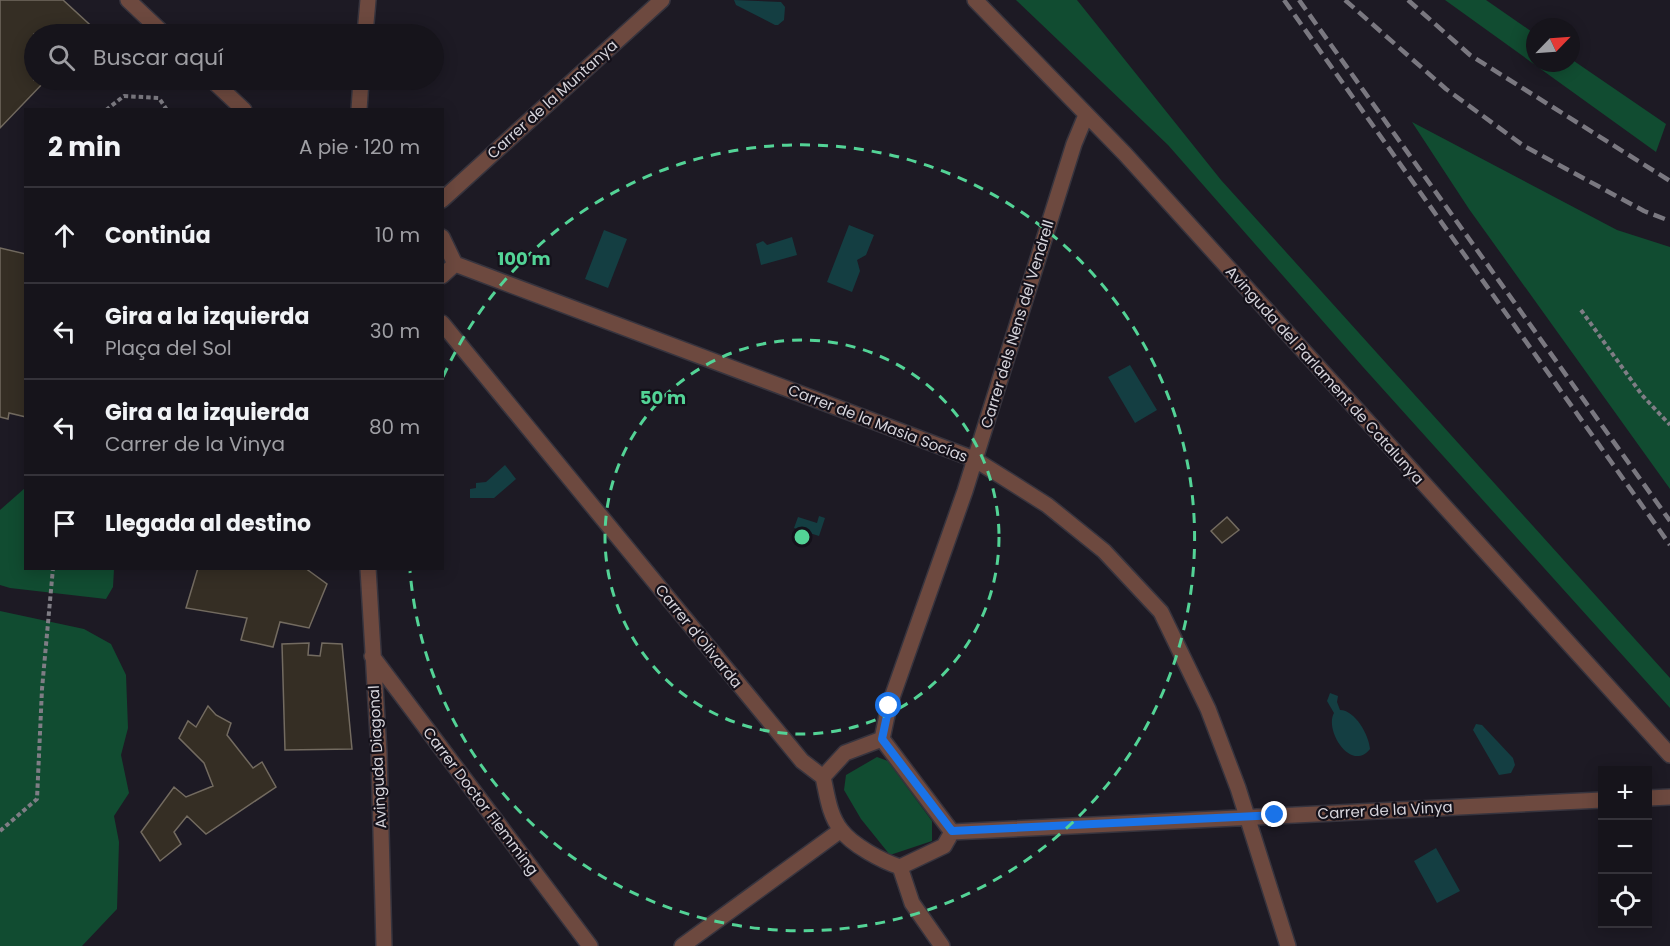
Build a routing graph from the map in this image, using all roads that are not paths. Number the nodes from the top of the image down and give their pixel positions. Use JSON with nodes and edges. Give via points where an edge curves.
{"nodes":[{"id":1,"x":128,"y":0,"type":"edge"},
{"id":2,"x":368,"y":0,"type":"edge"},
{"id":3,"x":662,"y":0,"type":"edge"},
{"id":4,"x":975,"y":0,"type":"edge"},
{"id":5,"x":153,"y":24,"type":"edge"},
{"id":6,"x":366,"y":24,"type":"edge"},
{"id":7,"x":223,"y":90,"type":"edge"},
{"id":8,"x":360,"y":90,"type":"edge"},
{"id":9,"x":242,"y":108,"type":"edge"},
{"id":10,"x":359,"y":108,"type":"edge"},
{"id":11,"x":1086,"y":115,"type":"junction"},
{"id":12,"x":444,"y":198,"type":"edge"},
{"id":13,"x":444,"y":241,"type":"edge"},
{"id":14,"x":455,"y":264,"type":"junction"},
{"id":15,"x":444,"y":274,"type":"edge"},
{"id":16,"x":444,"y":325,"type":"edge"},
{"id":17,"x":975,"y":459,"type":"junction"},
{"id":18,"x":368,"y":570,"type":"edge"},
{"id":19,"x":372,"y":656,"type":"junction"},
{"id":20,"x":882,"y":739,"type":"junction"},
{"id":21,"x":1670,"y":755,"type":"edge"},
{"id":22,"x":823,"y":777,"type":"junction"},
{"id":23,"x":1670,"y":796,"type":"edge"},
{"id":24,"x":1652,"y":798,"type":"edge"},
{"id":25,"x":1598,"y":800,"type":"edge"},
{"id":26,"x":1248,"y":816,"type":"junction"},
{"id":27,"x":841,"y":830,"type":"junction"},
{"id":28,"x":952,"y":831,"type":"junction"},
{"id":29,"x":900,"y":867,"type":"junction"},
{"id":30,"x":384,"y":946,"type":"edge"},
{"id":31,"x":590,"y":946,"type":"edge"},
{"id":32,"x":682,"y":946,"type":"edge"},
{"id":33,"x":942,"y":946,"type":"edge"},
{"id":34,"x":1288,"y":946,"type":"edge"}],
"edges":[{"from":1,"to":5,"type":"street"},
{"from":2,"to":6,"type":"street"},
{"from":3,"to":12,"type":"street","name":"Carrer de la Muntanya"},
{"from":4,"to":11,"type":"street","name":"Avinguda del Parlament de Catalunya"},
{"from":7,"to":9,"type":"street"},
{"from":8,"to":10,"type":"street"},
{"from":11,"to":17,"type":"street","name":"Carrer dels Nens del Vendrell"},
{"from":11,"to":21,"type":"street","name":"Avinguda del Parlament de Catalunya"},
{"from":13,"to":14,"type":"street"},
{"from":14,"to":15,"type":"street"},
{"from":14,"to":17,"type":"street","name":"Carrer de la Masia Socías"},
{"from":16,"to":22,"type":"street","name":"Carrer d'Olivarda","via":[[802,761]]},
{"from":17,"to":20,"type":"street","name":"Carrer dels Nens del Vendrell","via":[[889,706]]},
{"from":17,"to":26,"type":"street","name":"Carrer de la Masia Socías","via":[[1047,505],[1104,551],[1161,612],[1208,709]]},
{"from":18,"to":19,"type":"street","name":"Avinguda Diagonal"},
{"from":19,"to":30,"type":"street","name":"Avinguda Diagonal"},
{"from":19,"to":31,"type":"street","name":"Carrer Doctor Flemming"},
{"from":20,"to":22,"type":"street","via":[[845,753]]},
{"from":20,"to":28,"type":"street"},
{"from":22,"to":27,"type":"street","via":[[830,808]]},
{"from":23,"to":24,"type":"street"},
{"from":25,"to":26,"type":"street","name":"Carrer de la Vinya"},
{"from":26,"to":28,"type":"street","name":"Carrer de la Vinya"},
{"from":26,"to":34,"type":"street","name":"Carrer de la Masia Socías"},
{"from":27,"to":29,"type":"street","via":[[882,861]]},
{"from":27,"to":32,"type":"street"},
{"from":28,"to":29,"type":"street","via":[[944,846]]},
{"from":29,"to":33,"type":"street","via":[[912,903]]}]}
